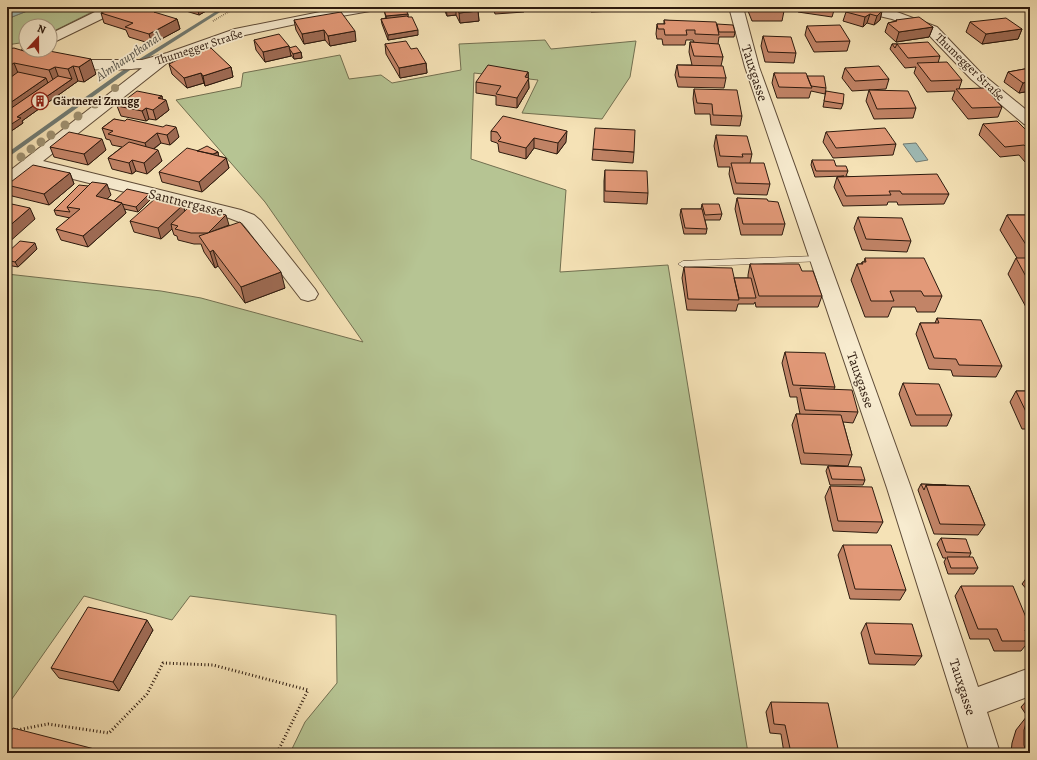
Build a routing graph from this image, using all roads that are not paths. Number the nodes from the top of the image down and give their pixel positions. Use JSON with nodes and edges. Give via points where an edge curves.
{"nodes":[{"id":1,"x":116,"y":7,"type":"edge"},
{"id":2,"x":370,"y":7,"type":"edge"},
{"id":3,"x":736,"y":7,"type":"edge"},
{"id":4,"x":859,"y":7,"type":"edge"},
{"id":5,"x":914,"y":7,"type":"edge"},
{"id":6,"x":896,"y":16,"type":"junction"},
{"id":7,"x":58,"y":36,"type":"edge"},
{"id":8,"x":50,"y":58,"type":"edge"},
{"id":9,"x":162,"y":60,"type":"junction"},
{"id":10,"x":1028,"y":117,"type":"edge"},
{"id":11,"x":31,"y":162,"type":"junction"},
{"id":12,"x":7,"y":181,"type":"edge"},
{"id":13,"x":820,"y":259,"type":"junction"},
{"id":14,"x":683,"y":264,"type":"dead end"},
{"id":15,"x":308,"y":294,"type":"dead end"},
{"id":16,"x":1030,"y":682,"type":"edge"},
{"id":17,"x":968,"y":705,"type":"junction"},
{"id":18,"x":985,"y":753,"type":"edge"}],
"edges":[{"from":1,"to":7,"type":"street"},
{"from":2,"to":9,"type":"street","name":"Thumegger Straße","via":[[279,24],[222,38]]},
{"from":3,"to":13,"type":"street","name":"Tauxgasse","via":[[752,66]]},
{"from":4,"to":6,"type":"street","name":"Thumegger Straße"},
{"from":5,"to":6,"type":"street"},
{"from":6,"to":10,"type":"street","name":"Thumegger Straße","via":[[932,30],[976,76]]},
{"from":8,"to":9,"type":"street","name":"Thumegger Straße","via":[[74,64],[133,64]]},
{"from":9,"to":11,"type":"street"},
{"from":11,"to":12,"type":"street"},
{"from":11,"to":15,"type":"street","name":"Santnergasse","via":[[248,219]]},
{"from":13,"to":14,"type":"lane"},
{"from":13,"to":17,"type":"street","name":"Tauxgasse","via":[[899,488]]},
{"from":16,"to":17,"type":"street"},
{"from":17,"to":18,"type":"street","name":"Tauxgasse"}]}
